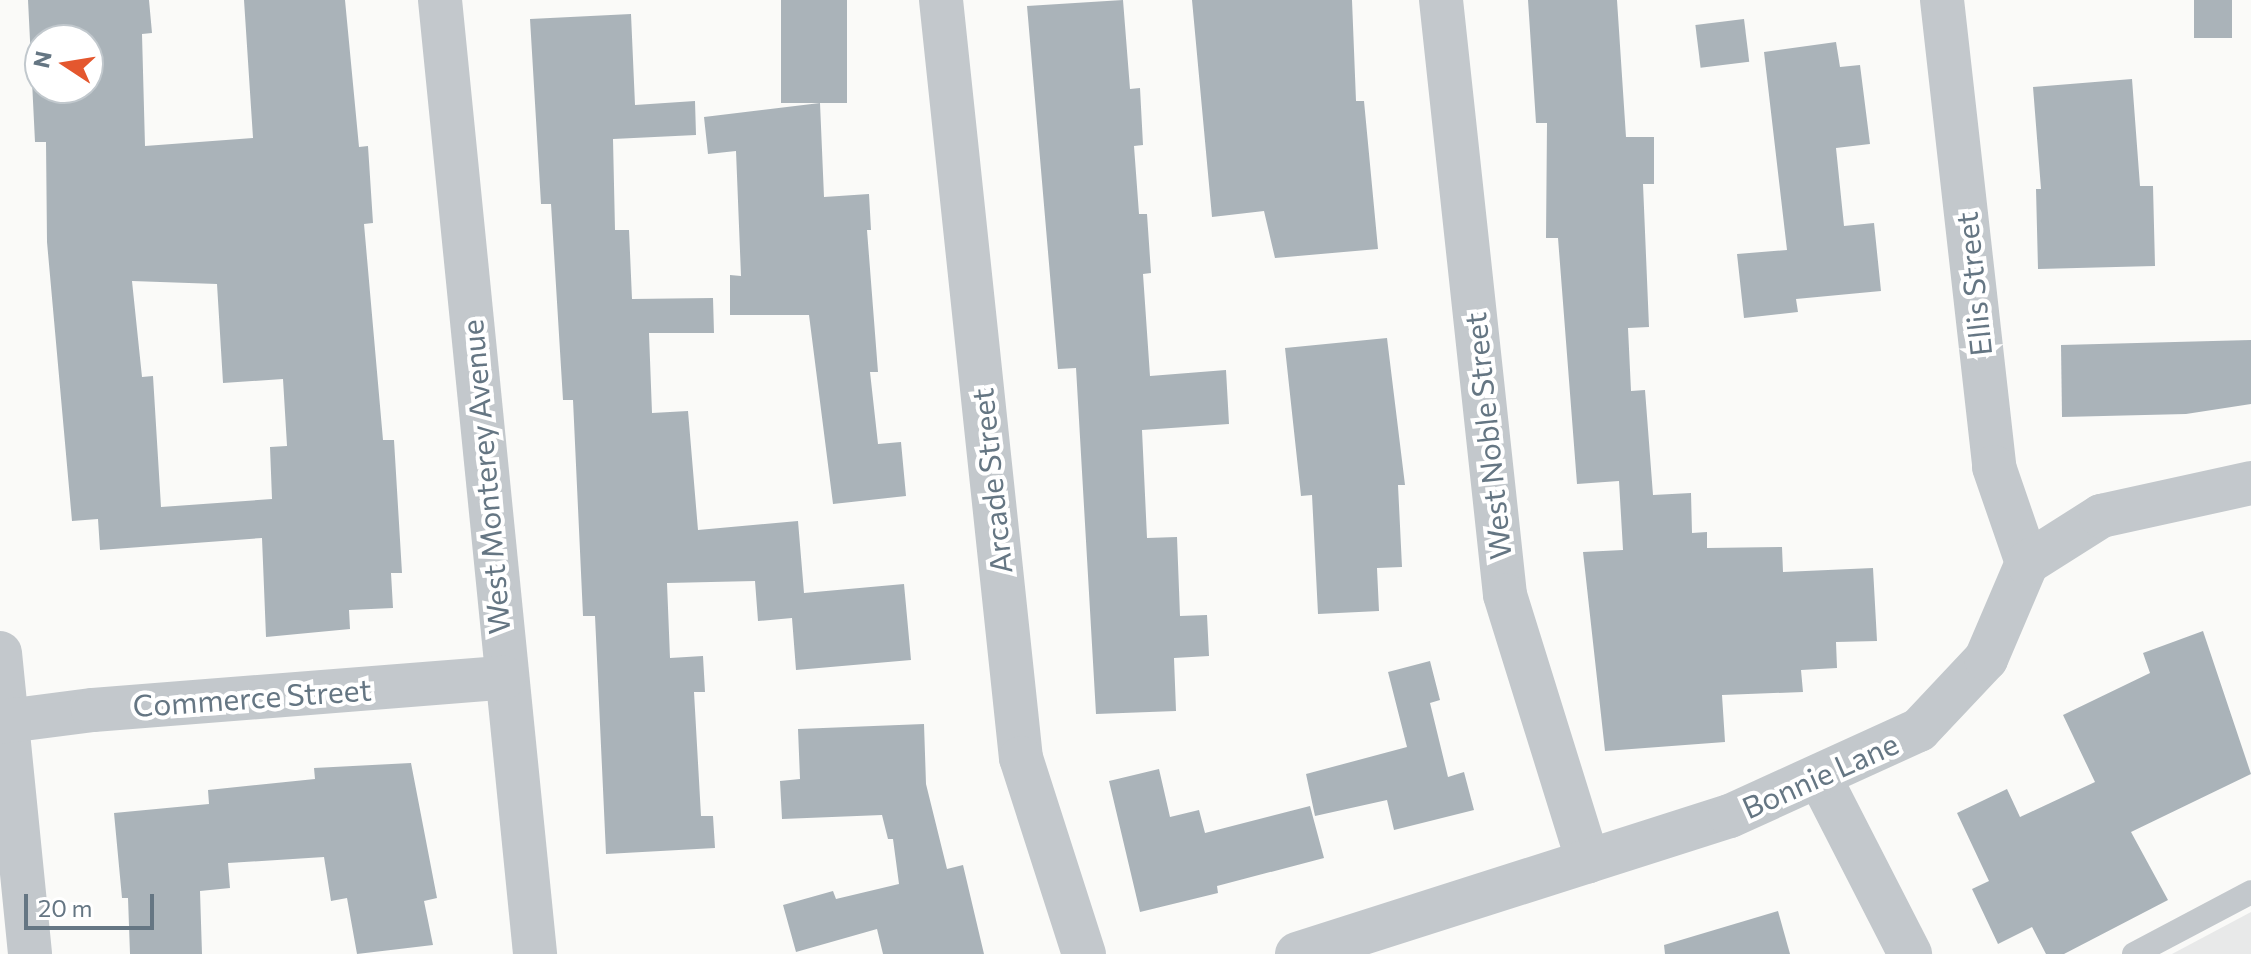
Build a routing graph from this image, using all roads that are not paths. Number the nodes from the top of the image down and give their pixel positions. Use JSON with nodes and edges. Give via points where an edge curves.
{"nodes":[{"id":1,"x":440,"y":0,"type":"edge"},
{"id":2,"x":941,"y":0,"type":"edge"},
{"id":3,"x":1441,"y":0,"type":"edge"},
{"id":4,"x":1942,"y":0,"type":"edge"},
{"id":5,"x":2251,"y":483,"type":"edge"},
{"id":6,"x":2027,"y":563,"type":"junction"},
{"id":7,"x":0,"y":653,"type":"edge"},
{"id":8,"x":504,"y":678,"type":"junction"},
{"id":9,"x":4,"y":722,"type":"edge"},
{"id":10,"x":1819,"y":776,"type":"junction"},
{"id":11,"x":1588,"y":861,"type":"junction"},
{"id":12,"x":2251,"y":892,"type":"edge"},
{"id":13,"x":30,"y":954,"type":"edge"},
{"id":14,"x":535,"y":954,"type":"edge"},
{"id":15,"x":1084,"y":954,"type":"edge"},
{"id":16,"x":1297,"y":954,"type":"edge"},
{"id":17,"x":1910,"y":954,"type":"edge"},
{"id":18,"x":2134,"y":954,"type":"edge"}],
"edges":[{"from":1,"to":8,"type":"street","name":"West Monterey Avenue"},
{"from":2,"to":15,"type":"street","name":"Arcade Street","via":[[1019,745]]},
{"from":3,"to":11,"type":"street","name":"West Noble Street","via":[[1505,595]]},
{"from":4,"to":6,"type":"street","name":"Ellis Street","via":[[1994,467]]},
{"from":5,"to":6,"type":"street","via":[[2101,516]]},
{"from":6,"to":10,"type":"street","name":"Bonnie Lane","via":[[1986,659],[1919,730]]},
{"from":7,"to":9,"type":"street"},
{"from":8,"to":9,"type":"street","name":"Commerce Street","via":[[108,708]]},
{"from":8,"to":14,"type":"street","name":"West Monterey Avenue"},
{"from":9,"to":13,"type":"street"},
{"from":10,"to":11,"type":"street","name":"Bonnie Lane","via":[[1730,816]]},
{"from":10,"to":17,"type":"street"},
{"from":11,"to":16,"type":"street","name":"Bonnie Lane"},
{"from":12,"to":18,"type":"lane"}]}
